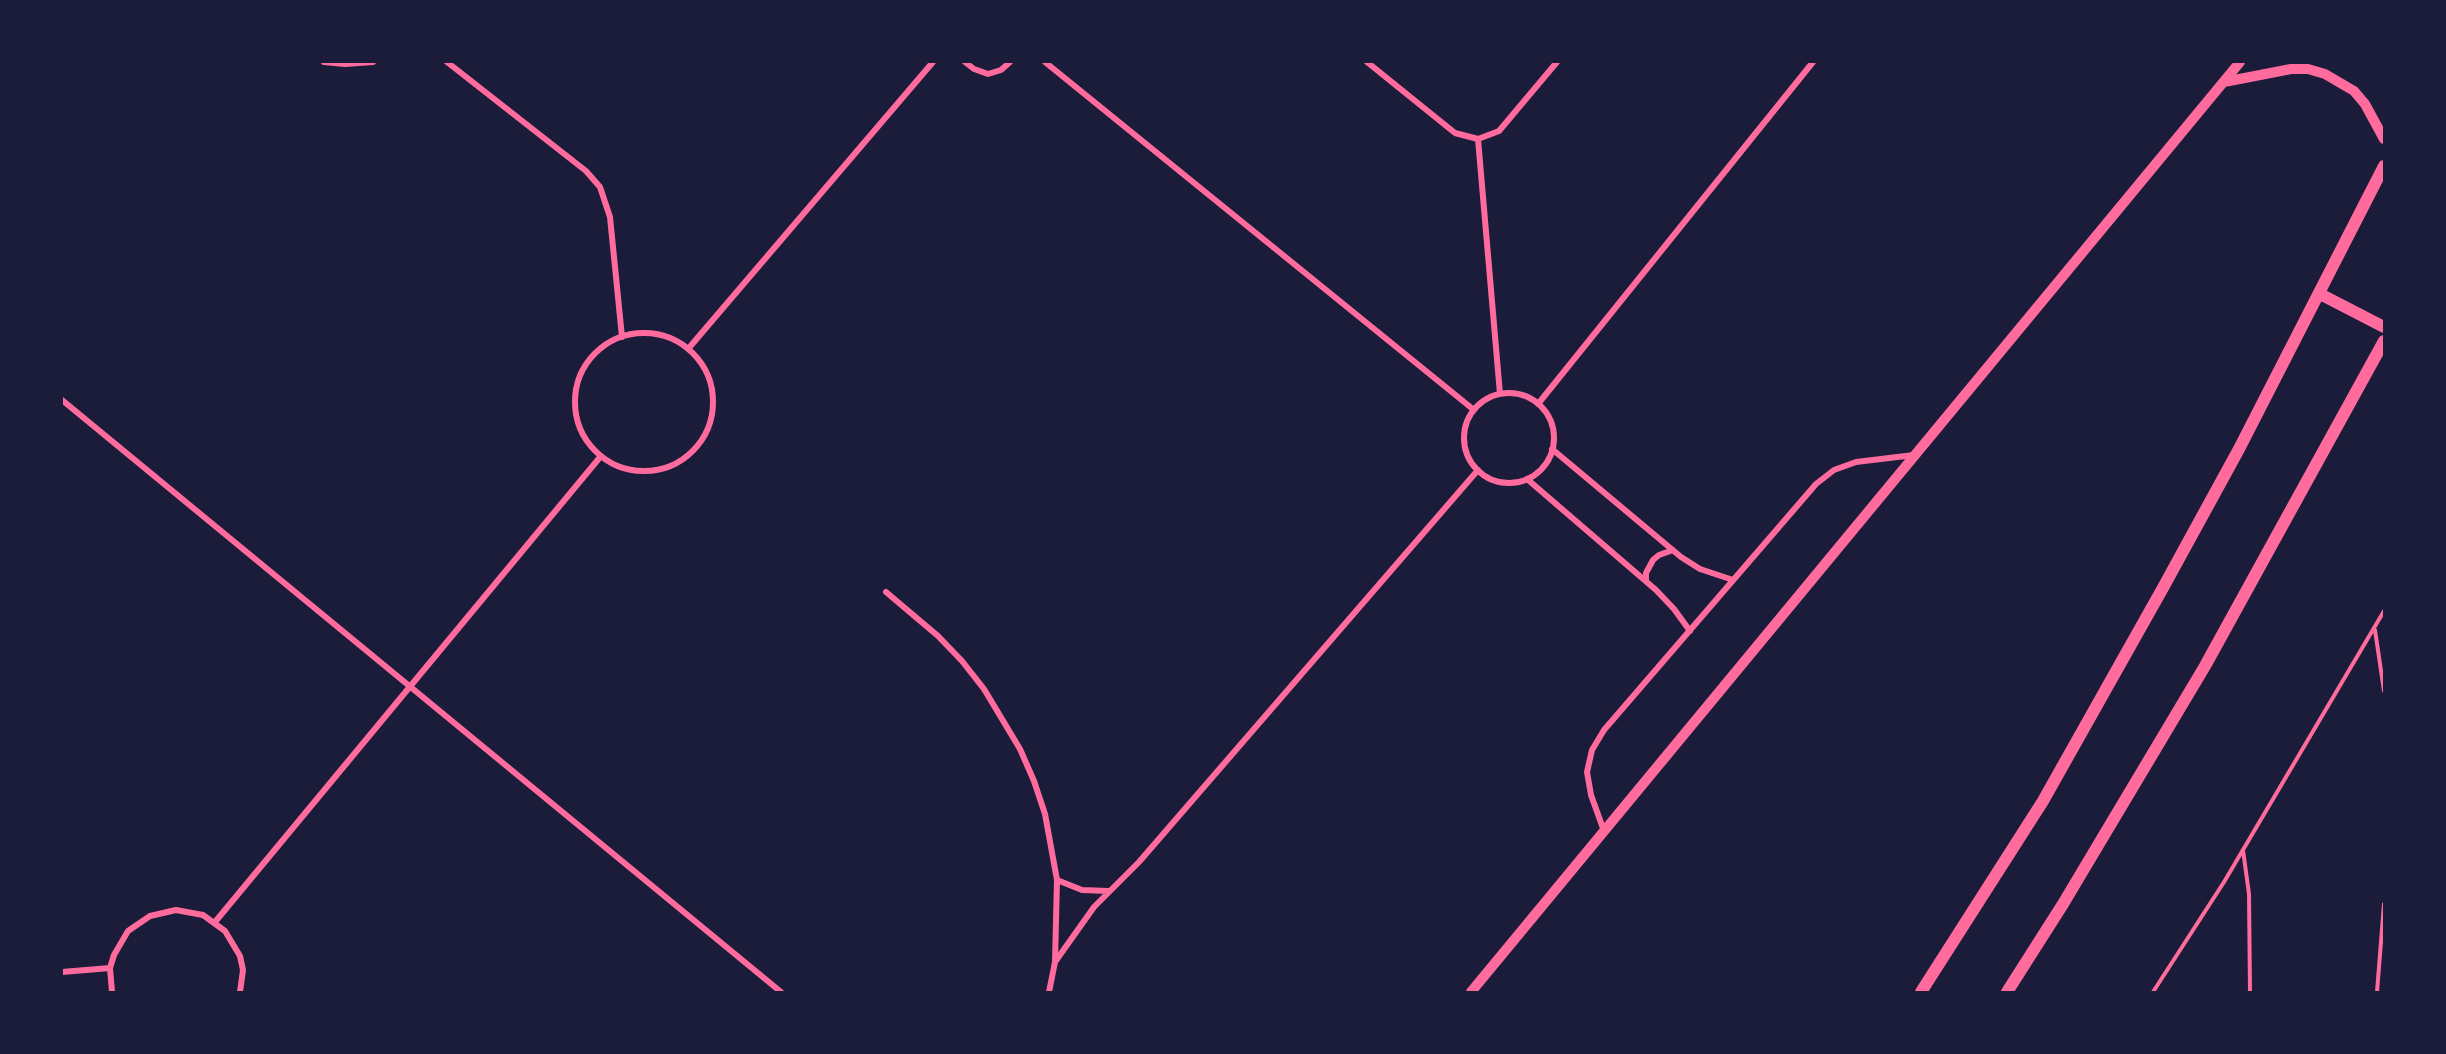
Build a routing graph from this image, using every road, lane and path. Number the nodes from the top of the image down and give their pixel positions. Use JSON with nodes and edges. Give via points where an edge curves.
{"nodes":[{"id":1,"x":324,"y":62,"type":"edge"},
{"id":2,"x":373,"y":62,"type":"edge"},
{"id":3,"x":447,"y":62,"type":"edge"},
{"id":4,"x":933,"y":62,"type":"edge"},
{"id":5,"x":964,"y":62,"type":"edge"},
{"id":6,"x":1010,"y":62,"type":"edge"},
{"id":7,"x":1045,"y":62,"type":"edge"},
{"id":8,"x":1367,"y":62,"type":"edge"},
{"id":9,"x":1557,"y":62,"type":"edge"},
{"id":10,"x":1813,"y":62,"type":"edge"},
{"id":11,"x":2240,"y":62,"type":"edge"},
{"id":12,"x":2224,"y":82,"type":"junction"},
{"id":13,"x":1478,"y":139,"type":"junction"},
{"id":14,"x":2385,"y":139,"type":"edge"},
{"id":15,"x":2385,"y":166,"type":"edge"},
{"id":16,"x":2320,"y":294,"type":"junction"},
{"id":17,"x":2385,"y":327,"type":"edge"},
{"id":18,"x":622,"y":337,"type":"junction"},
{"id":19,"x":2385,"y":341,"type":"edge"},
{"id":20,"x":688,"y":349,"type":"junction"},
{"id":21,"x":1500,"y":394,"type":"junction"},
{"id":22,"x":62,"y":400,"type":"edge"},
{"id":23,"x":1538,"y":404,"type":"junction"},
{"id":24,"x":1474,"y":410,"type":"junction"},
{"id":25,"x":1552,"y":448,"type":"junction"},
{"id":26,"x":1914,"y":455,"type":"junction"},
{"id":27,"x":601,"y":456,"type":"junction"},
{"id":28,"x":1478,"y":470,"type":"junction"},
{"id":29,"x":1527,"y":479,"type":"junction"},
{"id":30,"x":1673,"y":550,"type":"junction"},
{"id":31,"x":1733,"y":580,"type":"junction"},
{"id":32,"x":1646,"y":581,"type":"junction"},
{"id":33,"x":886,"y":592,"type":"dead end"},
{"id":34,"x":2385,"y":611,"type":"edge"},
{"id":35,"x":2374,"y":628,"type":"junction"},
{"id":36,"x":1689,"y":631,"type":"junction"},
{"id":37,"x":410,"y":688,"type":"junction"},
{"id":38,"x":2385,"y":691,"type":"edge"},
{"id":39,"x":1604,"y":831,"type":"junction"},
{"id":40,"x":2243,"y":849,"type":"junction"},
{"id":41,"x":1057,"y":880,"type":"junction"},
{"id":42,"x":1109,"y":891,"type":"junction"},
{"id":43,"x":2385,"y":904,"type":"edge"},
{"id":44,"x":215,"y":922,"type":"junction"},
{"id":45,"x":1055,"y":962,"type":"junction"},
{"id":46,"x":110,"y":968,"type":"junction"},
{"id":47,"x":62,"y":972,"type":"edge"},
{"id":48,"x":112,"y":993,"type":"edge"},
{"id":49,"x":240,"y":993,"type":"edge"},
{"id":50,"x":782,"y":993,"type":"edge"},
{"id":51,"x":1049,"y":993,"type":"edge"},
{"id":52,"x":1471,"y":993,"type":"edge"},
{"id":53,"x":1921,"y":993,"type":"edge"},
{"id":54,"x":2007,"y":993,"type":"edge"},
{"id":55,"x":2153,"y":993,"type":"edge"},
{"id":56,"x":2250,"y":993,"type":"edge"},
{"id":57,"x":2377,"y":993,"type":"edge"}],
"edges":[{"from":1,"to":2,"type":"street"},
{"from":3,"to":18,"type":"street","via":[[586,171],[600,187],[610,217]]},
{"from":4,"to":20,"type":"street"},
{"from":5,"to":6,"type":"street","via":[[987,74]]},
{"from":7,"to":24,"type":"street"},
{"from":8,"to":13,"type":"street","via":[[1455,133]]},
{"from":9,"to":13,"type":"street","via":[[1499,130]]},
{"from":10,"to":23,"type":"street"},
{"from":11,"to":12,"type":"street"},
{"from":12,"to":14,"type":"street","via":[[2291,69],[2325,74],[2354,91]]},
{"from":12,"to":26,"type":"street"},
{"from":13,"to":21,"type":"street"},
{"from":15,"to":16,"type":"main road"},
{"from":16,"to":17,"type":"main road"},
{"from":16,"to":53,"type":"main road","via":[[2234,459],[2043,801]]},
{"from":18,"to":20,"type":"street","via":[[650,333]]},
{"from":18,"to":27,"type":"street","via":[[599,350],[578,384],[579,423],[584,436]]},
{"from":19,"to":54,"type":"main road","via":[[2205,666]]},
{"from":20,"to":27,"type":"street","via":[[705,369],[713,394],[711,420],[699,444],[678,462],[653,470],[625,468]]},
{"from":21,"to":23,"type":"street","via":[[1520,394]]},
{"from":21,"to":24,"type":"street"},
{"from":22,"to":37,"type":"street"},
{"from":23,"to":25,"type":"street","via":[[1553,429]]},
{"from":24,"to":28,"type":"street","via":[[1464,441]]},
{"from":25,"to":29,"type":"street","via":[[1543,467]]},
{"from":25,"to":30,"type":"street"},
{"from":26,"to":31,"type":"street","via":[[1856,462],[1825,476]]},
{"from":26,"to":39,"type":"street"},
{"from":27,"to":37,"type":"street"},
{"from":28,"to":29,"type":"street","via":[[1506,483]]},
{"from":28,"to":42,"type":"street"},
{"from":29,"to":32,"type":"street"},
{"from":30,"to":31,"type":"street","via":[[1701,569]]},
{"from":30,"to":32,"type":"street","via":[[1653,560]]},
{"from":31,"to":36,"type":"street"},
{"from":32,"to":36,"type":"street"},
{"from":33,"to":41,"type":"street","via":[[938,636],[1003,718],[1041,803]]},
{"from":34,"to":35,"type":"path"},
{"from":35,"to":38,"type":"path"},
{"from":35,"to":40,"type":"path"},
{"from":36,"to":39,"type":"street","via":[[1604,730],[1592,750],[1588,784]]},
{"from":37,"to":44,"type":"street"},
{"from":37,"to":50,"type":"street"},
{"from":39,"to":52,"type":"street"},
{"from":40,"to":55,"type":"path"},
{"from":40,"to":56,"type":"path","via":[[2249,894]]},
{"from":41,"to":42,"type":"street","via":[[1082,890]]},
{"from":41,"to":45,"type":"street"},
{"from":42,"to":45,"type":"street"},
{"from":43,"to":57,"type":"path"},
{"from":44,"to":46,"type":"street","via":[[190,911],[163,911],[150,916],[128,931]]},
{"from":44,"to":49,"type":"street","via":[[240,956]]},
{"from":45,"to":51,"type":"street"},
{"from":46,"to":47,"type":"street"},
{"from":46,"to":48,"type":"street"}]}
